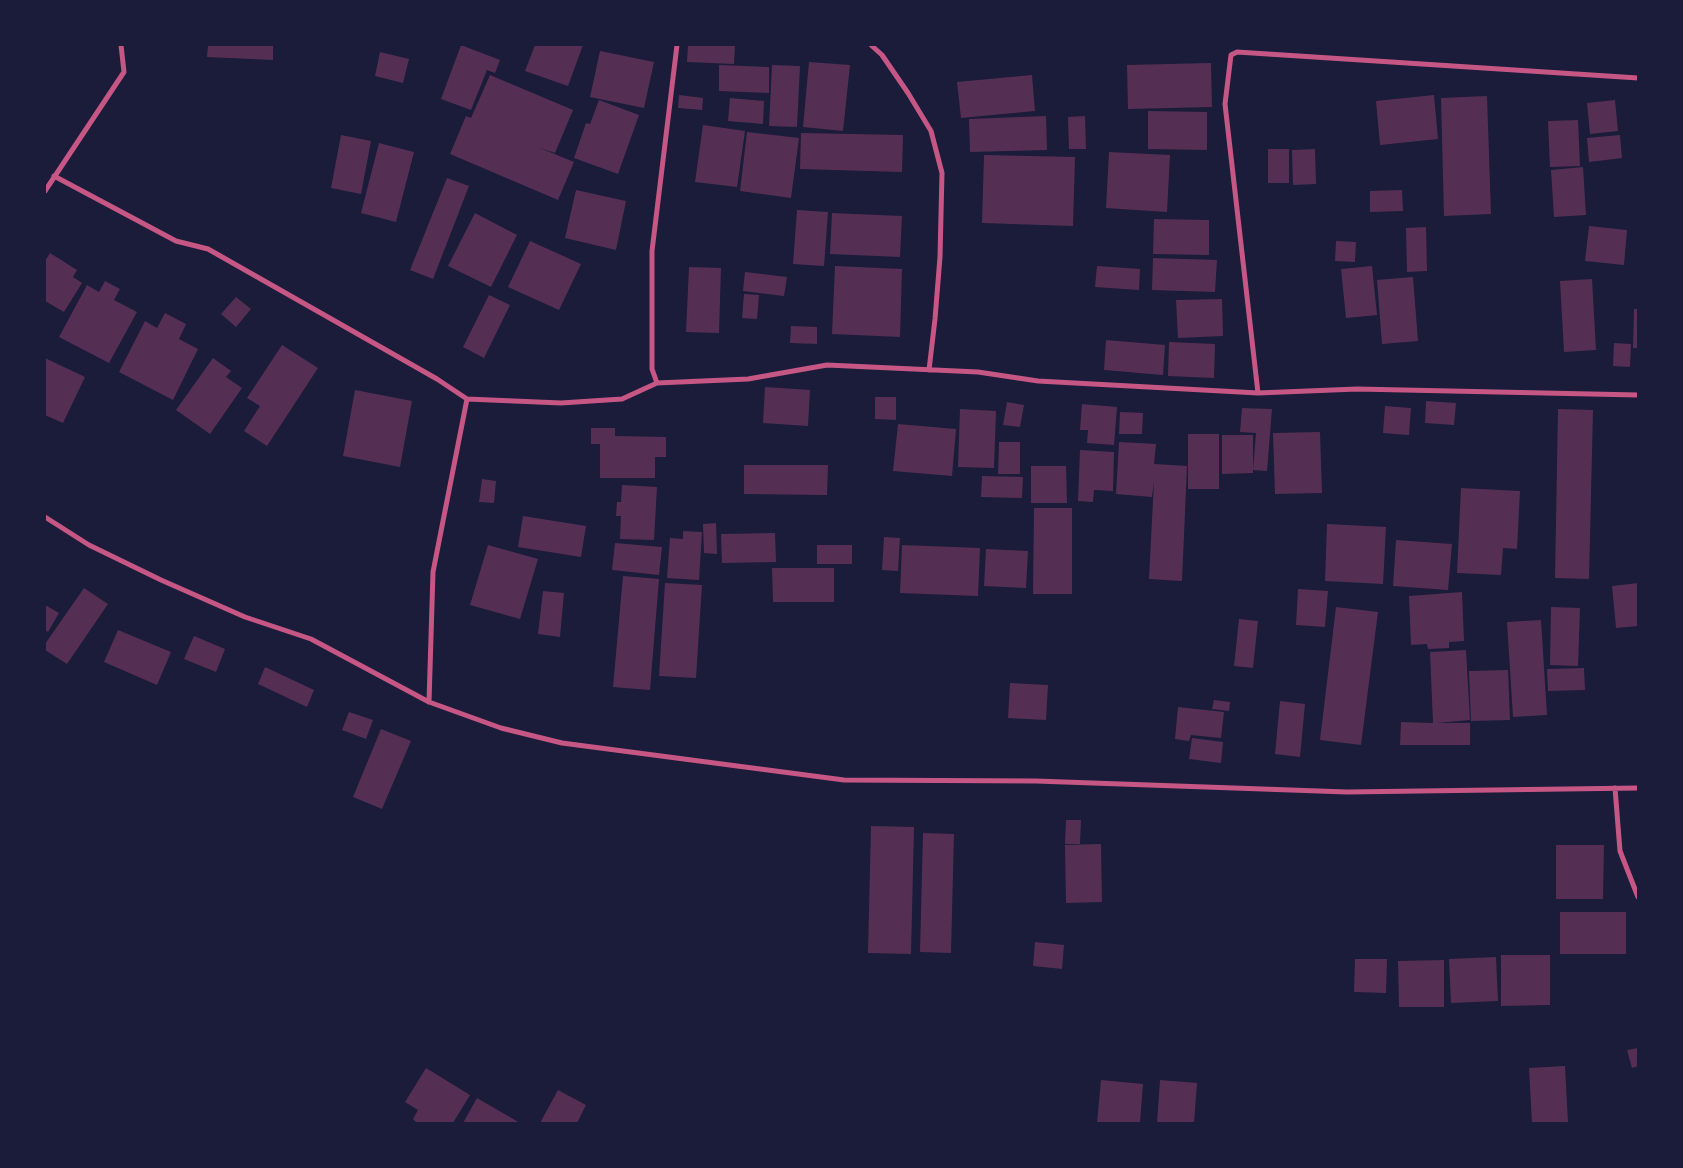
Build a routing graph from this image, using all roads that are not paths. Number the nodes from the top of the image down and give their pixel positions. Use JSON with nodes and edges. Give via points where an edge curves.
{"nodes":[{"id":1,"x":121,"y":45,"type":"edge"},
{"id":2,"x":677,"y":45,"type":"edge"},
{"id":3,"x":871,"y":45,"type":"edge"},
{"id":4,"x":1638,"y":78,"type":"edge"},
{"id":5,"x":54,"y":176,"type":"junction"},
{"id":6,"x":45,"y":191,"type":"edge"},
{"id":7,"x":929,"y":370,"type":"junction"},
{"id":8,"x":657,"y":383,"type":"junction"},
{"id":9,"x":1258,"y":393,"type":"junction"},
{"id":10,"x":1638,"y":395,"type":"edge"},
{"id":11,"x":466,"y":399,"type":"junction"},
{"id":12,"x":45,"y":517,"type":"edge"},
{"id":13,"x":429,"y":702,"type":"junction"},
{"id":14,"x":1615,"y":788,"type":"junction"},
{"id":15,"x":1638,"y":788,"type":"edge"},
{"id":16,"x":1638,"y":897,"type":"edge"}],
"edges":[{"from":1,"to":5,"type":"street","via":[[124,72]]},
{"from":2,"to":8,"type":"street","via":[[652,251],[652,368]]},
{"from":3,"to":7,"type":"street","via":[[888,63],[931,131],[942,174],[940,257]]},
{"from":4,"to":9,"type":"street","via":[[1237,52],[1230,55],[1225,104]]},
{"from":5,"to":6,"type":"street"},
{"from":5,"to":11,"type":"street","via":[[176,240],[208,249],[437,379]]},
{"from":7,"to":8,"type":"street","via":[[827,365],[748,379]]},
{"from":7,"to":9,"type":"street","via":[[978,372],[1038,381]]},
{"from":8,"to":11,"type":"street","via":[[622,399],[561,403]]},
{"from":9,"to":10,"type":"street","via":[[1357,389]]},
{"from":11,"to":13,"type":"street","via":[[433,572]]},
{"from":12,"to":13,"type":"street","via":[[89,545],[161,580],[245,617],[312,639]]},
{"from":13,"to":14,"type":"street","via":[[501,728],[562,743],[844,780],[1036,781],[1347,792]]},
{"from":14,"to":15,"type":"street"},
{"from":14,"to":16,"type":"street","via":[[1620,851]]}]}
